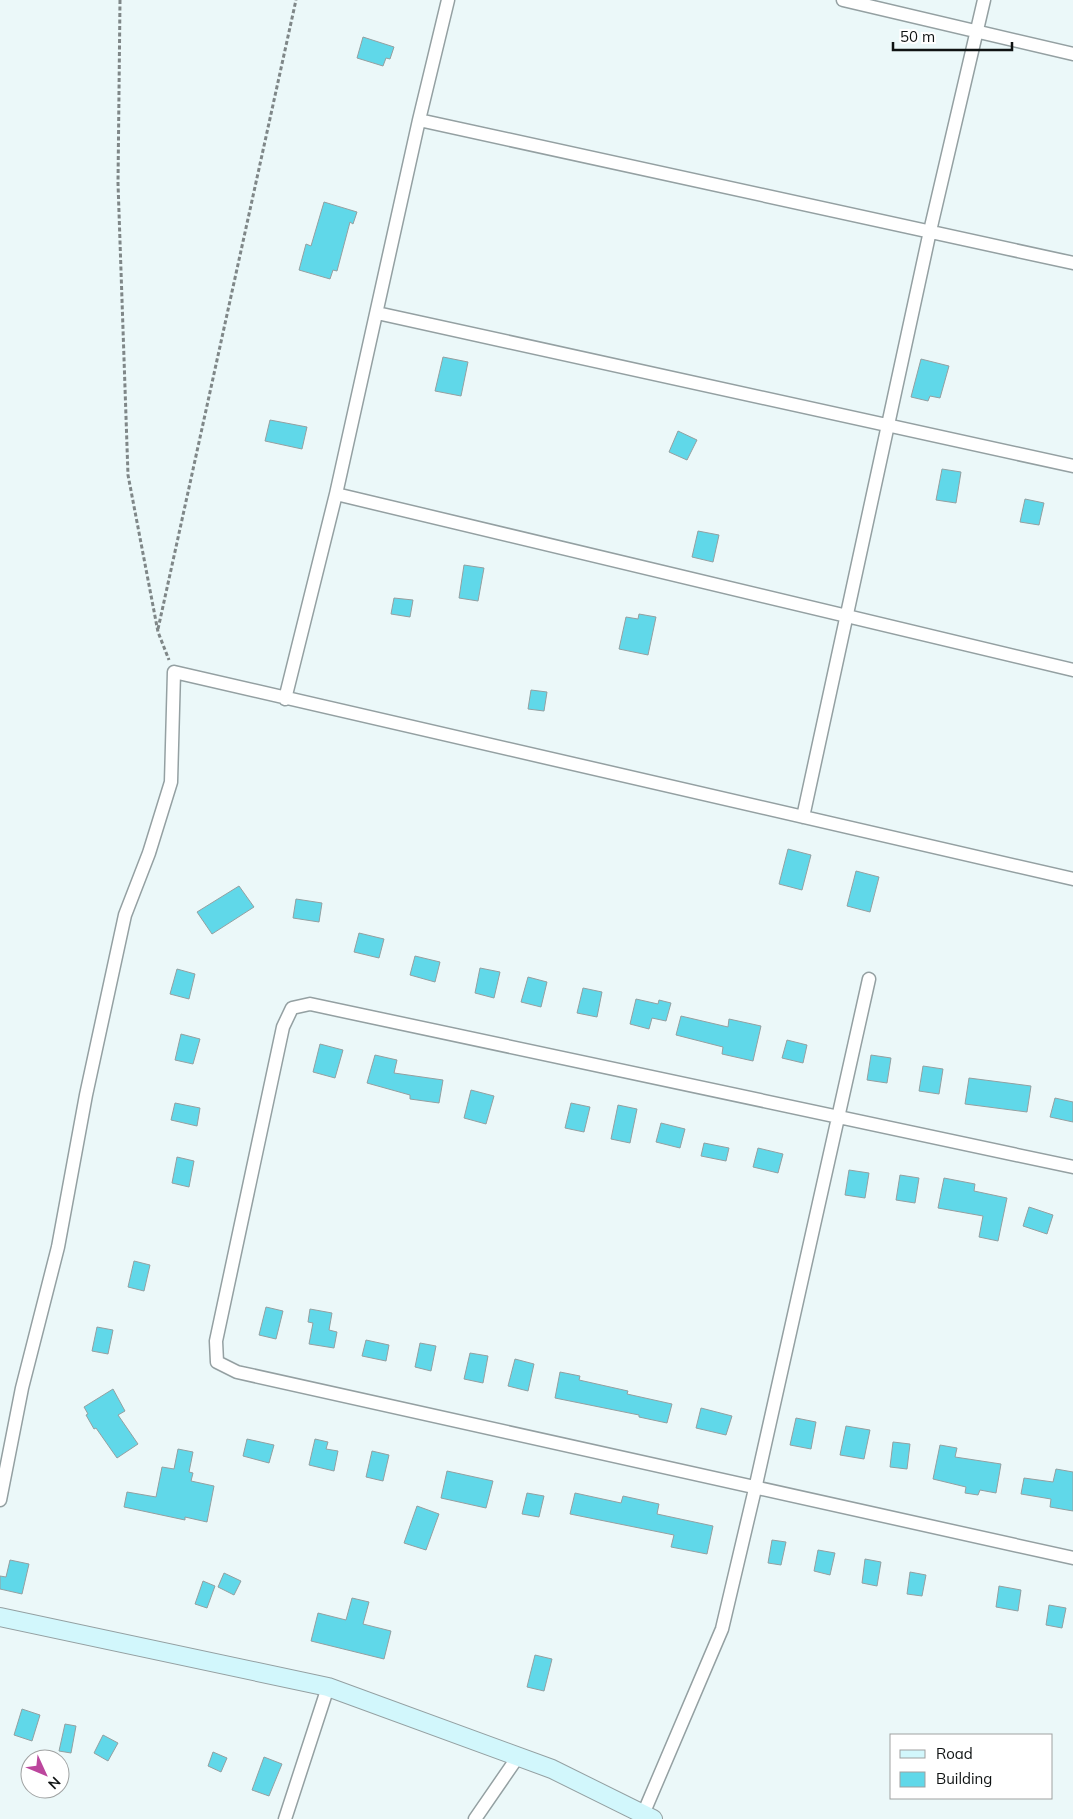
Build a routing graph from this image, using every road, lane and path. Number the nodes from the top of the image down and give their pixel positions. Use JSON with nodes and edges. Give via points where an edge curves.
{"nodes":[{"id":1,"x":120,"y":0,"type":"edge"},
{"id":2,"x":296,"y":0,"type":"edge"},
{"id":3,"x":448,"y":0,"type":"edge"},
{"id":4,"x":843,"y":0,"type":"edge"},
{"id":5,"x":984,"y":0,"type":"edge"},
{"id":6,"x":977,"y":33,"type":"junction"},
{"id":7,"x":1073,"y":54,"type":"edge"},
{"id":8,"x":418,"y":120,"type":"junction"},
{"id":9,"x":930,"y":232,"type":"junction"},
{"id":10,"x":1073,"y":263,"type":"edge"},
{"id":11,"x":377,"y":313,"type":"junction"},
{"id":12,"x":889,"y":424,"type":"junction"},
{"id":13,"x":1073,"y":466,"type":"edge"},
{"id":14,"x":336,"y":494,"type":"junction"},
{"id":15,"x":847,"y":615,"type":"junction"},
{"id":16,"x":158,"y":632,"type":"junction"},
{"id":17,"x":1073,"y":670,"type":"edge"},
{"id":18,"x":174,"y":672,"type":"junction"},
{"id":19,"x":285,"y":699,"type":"junction"},
{"id":20,"x":803,"y":817,"type":"junction"},
{"id":21,"x":1073,"y":879,"type":"edge"},
{"id":22,"x":869,"y":978,"type":"dead end"},
{"id":23,"x":838,"y":1116,"type":"junction"},
{"id":24,"x":1073,"y":1167,"type":"edge"},
{"id":25,"x":755,"y":1489,"type":"junction"},
{"id":26,"x":0,"y":1500,"type":"edge"},
{"id":27,"x":1073,"y":1558,"type":"edge"},
{"id":28,"x":0,"y":1618,"type":"edge"},
{"id":29,"x":328,"y":1687,"type":"junction"},
{"id":30,"x":517,"y":1758,"type":"junction"},
{"id":31,"x":646,"y":1818,"type":"edge"},
{"id":32,"x":285,"y":1819,"type":"edge"},
{"id":33,"x":475,"y":1819,"type":"edge"}],
"edges":[{"from":1,"to":16,"type":"path","via":[[118,183],[128,475]]},
{"from":2,"to":16,"type":"path"},
{"from":3,"to":8,"type":"street"},
{"from":4,"to":6,"type":"street"},
{"from":5,"to":6,"type":"street"},
{"from":6,"to":7,"type":"street"},
{"from":6,"to":9,"type":"street"},
{"from":8,"to":9,"type":"street"},
{"from":8,"to":11,"type":"street"},
{"from":9,"to":10,"type":"street"},
{"from":9,"to":12,"type":"street"},
{"from":11,"to":12,"type":"street"},
{"from":11,"to":14,"type":"street"},
{"from":12,"to":13,"type":"street"},
{"from":12,"to":15,"type":"street"},
{"from":14,"to":15,"type":"street"},
{"from":14,"to":19,"type":"street"},
{"from":15,"to":17,"type":"street"},
{"from":15,"to":20,"type":"street"},
{"from":16,"to":18,"type":"path"},
{"from":18,"to":19,"type":"street"},
{"from":18,"to":26,"type":"street","via":[[171,782],[125,915],[90,1075],[58,1247],[22,1388]]},
{"from":19,"to":20,"type":"street"},
{"from":20,"to":21,"type":"street"},
{"from":22,"to":23,"type":"street"},
{"from":23,"to":24,"type":"street"},
{"from":23,"to":25,"type":"street"},
{"from":23,"to":25,"type":"street","via":[[310,1004],[292,1008],[283,1027],[216,1341],[217,1362],[237,1372]]},
{"from":25,"to":27,"type":"street"},
{"from":25,"to":31,"type":"street","via":[[722,1629]]},
{"from":28,"to":29,"type":"street"},
{"from":29,"to":30,"type":"street"},
{"from":29,"to":32,"type":"street"},
{"from":30,"to":31,"type":"street","via":[[552,1769]]},
{"from":30,"to":33,"type":"street"}]}
